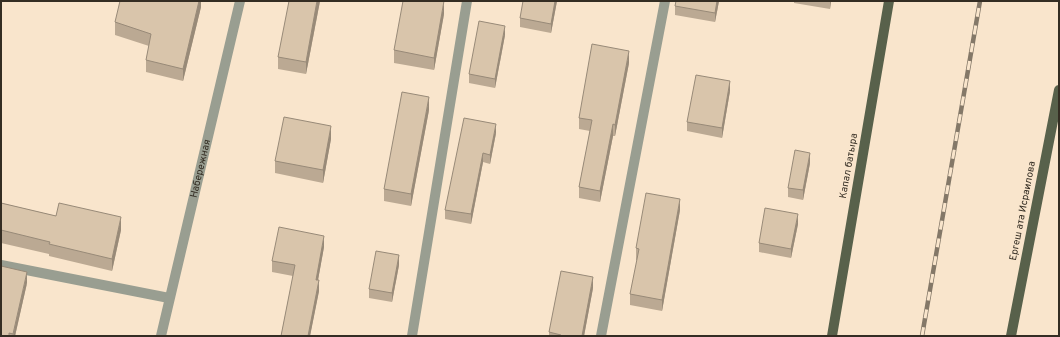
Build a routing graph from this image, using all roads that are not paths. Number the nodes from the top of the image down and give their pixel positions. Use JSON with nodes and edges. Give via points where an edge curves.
{"nodes":[{"id":1,"x":240,"y":1,"type":"edge"},
{"id":2,"x":467,"y":1,"type":"edge"},
{"id":3,"x":665,"y":1,"type":"edge"},
{"id":4,"x":889,"y":1,"type":"edge"},
{"id":5,"x":1059,"y":90,"type":"edge"},
{"id":6,"x":1,"y":265,"type":"edge"},
{"id":7,"x":170,"y":298,"type":"junction"},
{"id":8,"x":161,"y":336,"type":"edge"},
{"id":9,"x":412,"y":336,"type":"edge"},
{"id":10,"x":601,"y":336,"type":"edge"},
{"id":11,"x":832,"y":336,"type":"edge"},
{"id":12,"x":1011,"y":336,"type":"edge"}],
"edges":[{"from":1,"to":7,"type":"street","name":"Набережная"},
{"from":2,"to":9,"type":"street"},
{"from":3,"to":10,"type":"street"},
{"from":4,"to":11,"type":"main road","name":"Капал батыра"},
{"from":5,"to":12,"type":"main road","name":"Ергеш ата Исраилова"},
{"from":6,"to":7,"type":"street"},
{"from":7,"to":8,"type":"street","name":"Набережная"}]}
